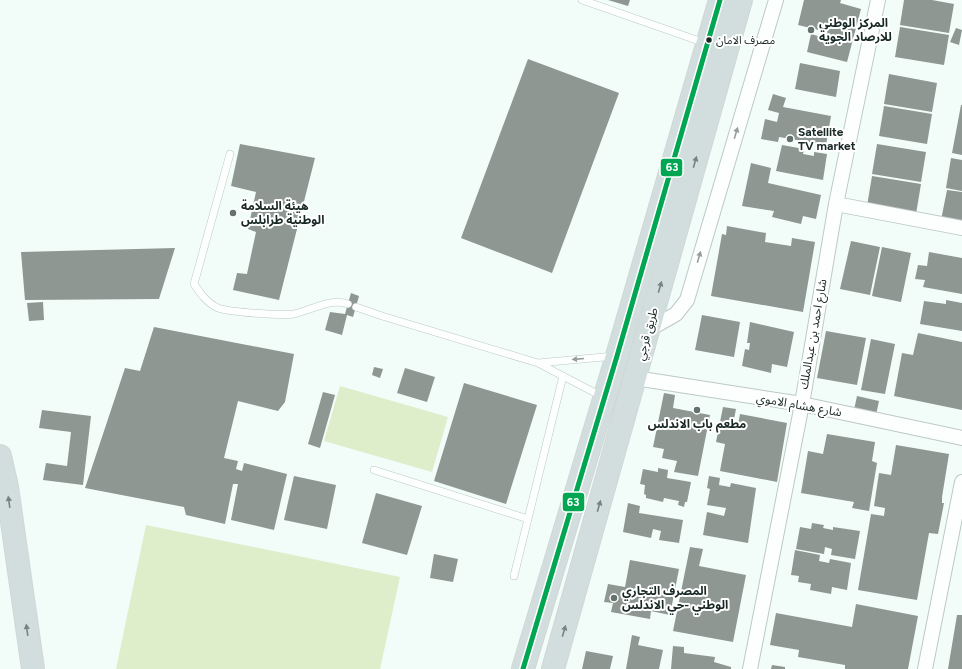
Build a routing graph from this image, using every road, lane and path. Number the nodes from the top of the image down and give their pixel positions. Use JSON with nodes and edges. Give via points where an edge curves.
{"nodes":[{"id":1,"x":582,"y":0,"type":"edge"},
{"id":2,"x":720,"y":0,"type":"edge"},
{"id":3,"x":741,"y":0,"type":"edge"},
{"id":4,"x":776,"y":0,"type":"edge"},
{"id":5,"x":878,"y":0,"type":"edge"},
{"id":6,"x":707,"y":43,"type":"junction"},
{"id":7,"x":230,"y":154,"type":"dead end"},
{"id":8,"x":836,"y":204,"type":"junction"},
{"id":9,"x":962,"y":228,"type":"edge"},
{"id":10,"x":348,"y":304,"type":"dead end"},
{"id":11,"x":356,"y":307,"type":"dead end"},
{"id":12,"x":648,"y":330,"type":"junction"},
{"id":13,"x":617,"y":356,"type":"junction"},
{"id":14,"x":538,"y":363,"type":"junction"},
{"id":15,"x":563,"y":376,"type":"junction"},
{"id":16,"x":635,"y":378,"type":"junction"},
{"id":17,"x":605,"y":398,"type":"junction"},
{"id":18,"x":802,"y":404,"type":"junction"},
{"id":19,"x":962,"y":438,"type":"edge"},
{"id":20,"x":0,"y":456,"type":"edge"},
{"id":21,"x":374,"y":470,"type":"dead end"},
{"id":22,"x":962,"y":482,"type":"edge"},
{"id":23,"x":528,"y":519,"type":"junction"},
{"id":24,"x":514,"y":576,"type":"dead end"},
{"id":25,"x":537,"y":626,"type":"junction"},
{"id":26,"x":33,"y":669,"type":"edge"},
{"id":27,"x":507,"y":669,"type":"edge"},
{"id":28,"x":523,"y":669,"type":"edge"},
{"id":29,"x":553,"y":669,"type":"edge"},
{"id":30,"x":750,"y":669,"type":"edge"},
{"id":31,"x":925,"y":669,"type":"edge"}],
"edges":[{"from":1,"to":6,"type":"lane"},
{"from":2,"to":6,"type":"highway","name":"طريق قرجي"},
{"from":12,"to":3,"type":"highway","name":"طريق قرجي","one_way":true},
{"from":12,"to":4,"type":"street","one_way":true,"via":[[676,314],[687,300]]},
{"from":5,"to":8,"type":"street","name":"شارع احمد بن عبدالملك"},
{"from":6,"to":13,"type":"highway","name":"طريق قرجي"},
{"from":7,"to":10,"type":"lane","via":[[194,284],[200,293],[218,308],[268,314],[295,314],[317,306],[340,302]]},
{"from":8,"to":9,"type":"street"},
{"from":8,"to":18,"type":"street","name":"شارع احمد بن عبدالملك"},
{"from":11,"to":14,"type":"lane"},
{"from":12,"to":16,"type":"highway","name":"طريق قرجي"},
{"from":13,"to":14,"type":"lane","one_way":true},
{"from":13,"to":17,"type":"highway","name":"طريق قرجي"},
{"from":14,"to":15,"type":"lane"},
{"from":15,"to":17,"type":"lane"},
{"from":15,"to":23,"type":"lane"},
{"from":16,"to":18,"type":"street","name":"شارع هشام الاموي"},
{"from":29,"to":16,"type":"highway","name":"طريق قرجي","one_way":true},
{"from":17,"to":25,"type":"highway","name":"طريق قرجي"},
{"from":18,"to":19,"type":"street","name":"شارع هشام الاموي"},
{"from":18,"to":30,"type":"street","name":"شارع احمد بن عبدالملك"},
{"from":26,"to":20,"type":"highway","one_way":true,"via":[[7,487]]},
{"from":21,"to":23,"type":"lane"},
{"from":22,"to":31,"type":"street"},
{"from":23,"to":24,"type":"lane"},
{"from":25,"to":27,"type":"highway"},
{"from":25,"to":28,"type":"highway","name":"طريق قرجي"}]}
